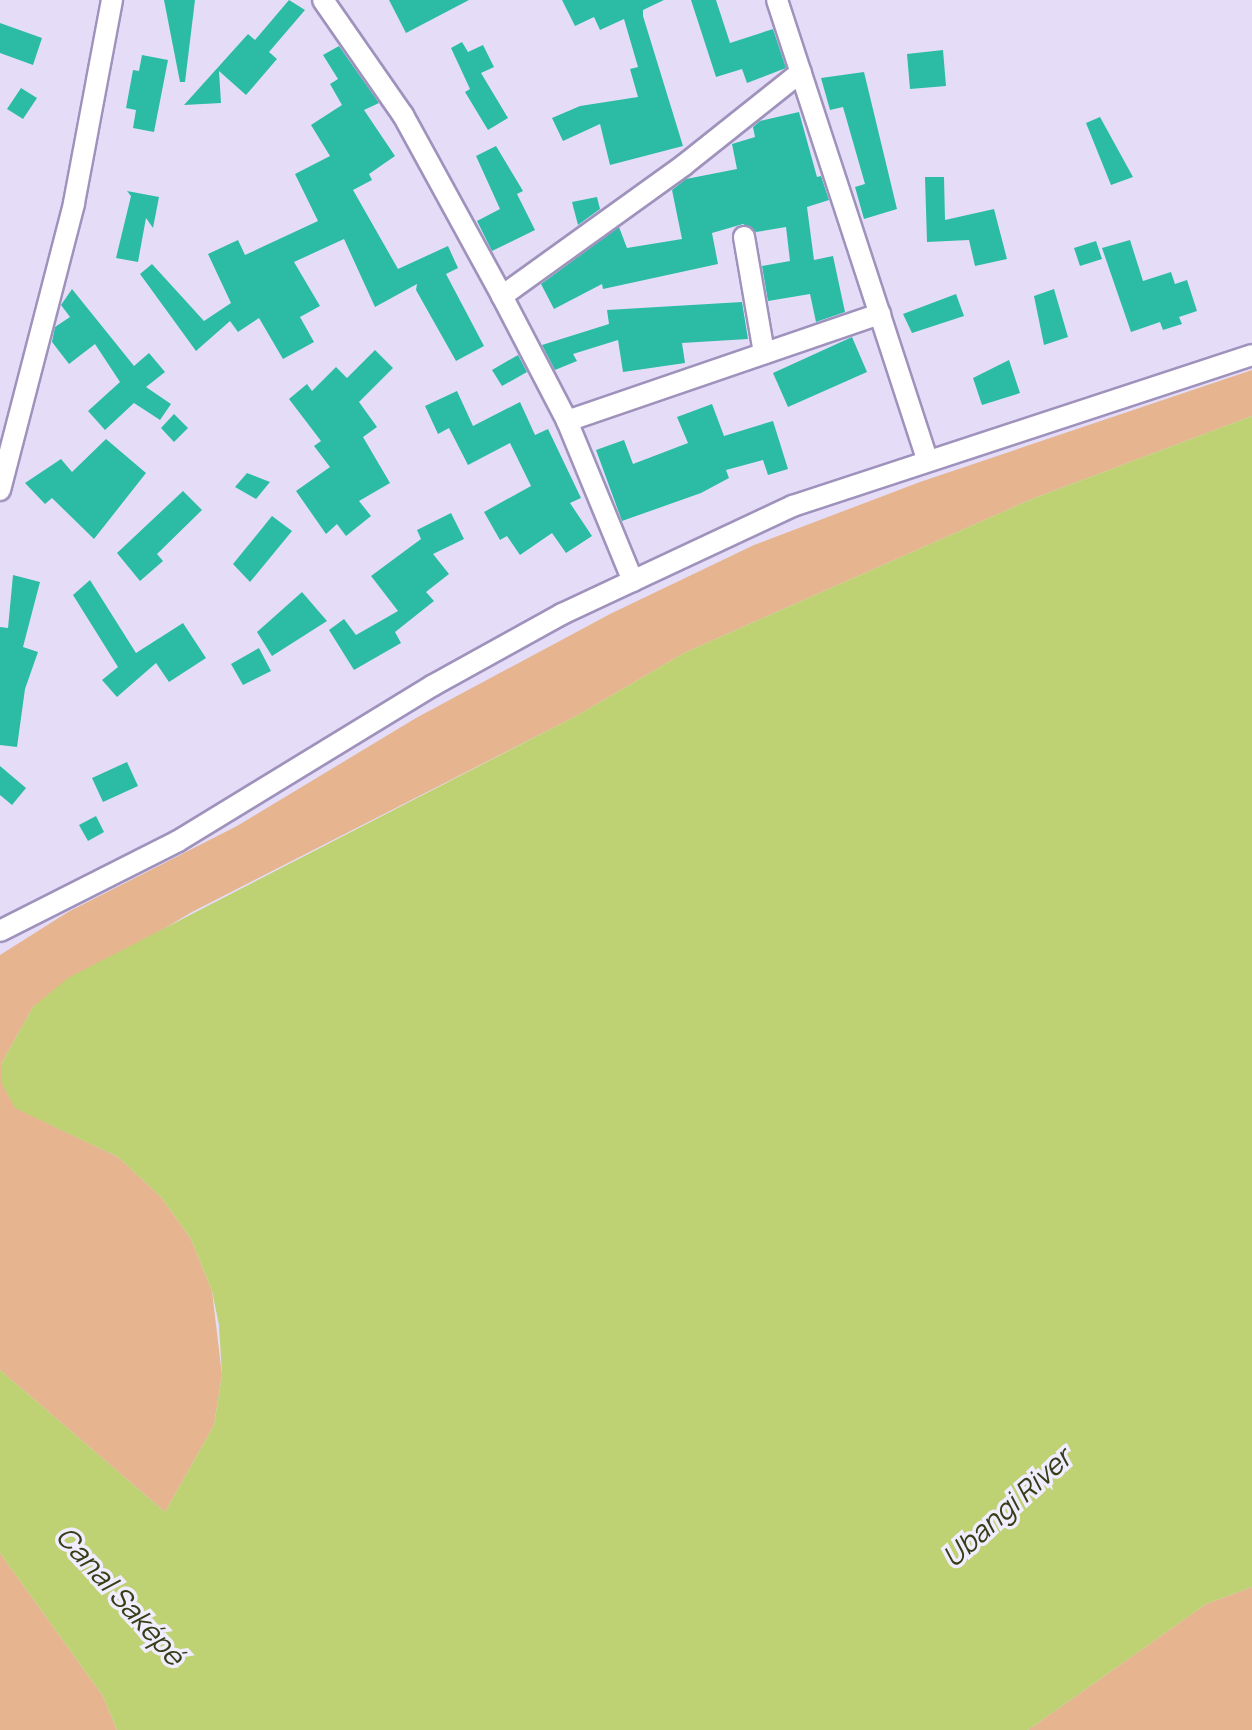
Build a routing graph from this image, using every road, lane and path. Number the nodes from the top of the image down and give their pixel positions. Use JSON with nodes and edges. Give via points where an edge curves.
{"nodes":[{"id":1,"x":112,"y":0,"type":"edge"},
{"id":2,"x":323,"y":0,"type":"edge"},
{"id":3,"x":777,"y":0,"type":"edge"},
{"id":4,"x":801,"y":72,"type":"junction"},
{"id":5,"x":744,"y":237,"type":"dead end"},
{"id":6,"x":502,"y":296,"type":"junction"},
{"id":7,"x":880,"y":314,"type":"junction"},
{"id":8,"x":764,"y":353,"type":"junction"},
{"id":9,"x":1252,"y":355,"type":"edge"},
{"id":10,"x":567,"y":421,"type":"junction"},
{"id":11,"x":928,"y":461,"type":"junction"},
{"id":12,"x":0,"y":490,"type":"edge"},
{"id":13,"x":633,"y":581,"type":"junction"},
{"id":14,"x":0,"y":931,"type":"edge"}],
"edges":[{"from":1,"to":12,"type":"street","via":[[74,203]]},
{"from":2,"to":6,"type":"street","via":[[403,115]]},
{"from":3,"to":4,"type":"street"},
{"from":4,"to":6,"type":"street","via":[[684,165]]},
{"from":4,"to":7,"type":"street"},
{"from":5,"to":8,"type":"street"},
{"from":6,"to":10,"type":"street"},
{"from":7,"to":8,"type":"street"},
{"from":7,"to":11,"type":"street"},
{"from":8,"to":10,"type":"street"},
{"from":9,"to":11,"type":"street"},
{"from":10,"to":13,"type":"street"},
{"from":11,"to":13,"type":"street","via":[[793,506]]},
{"from":13,"to":14,"type":"street","via":[[432,686],[178,841]]}]}
